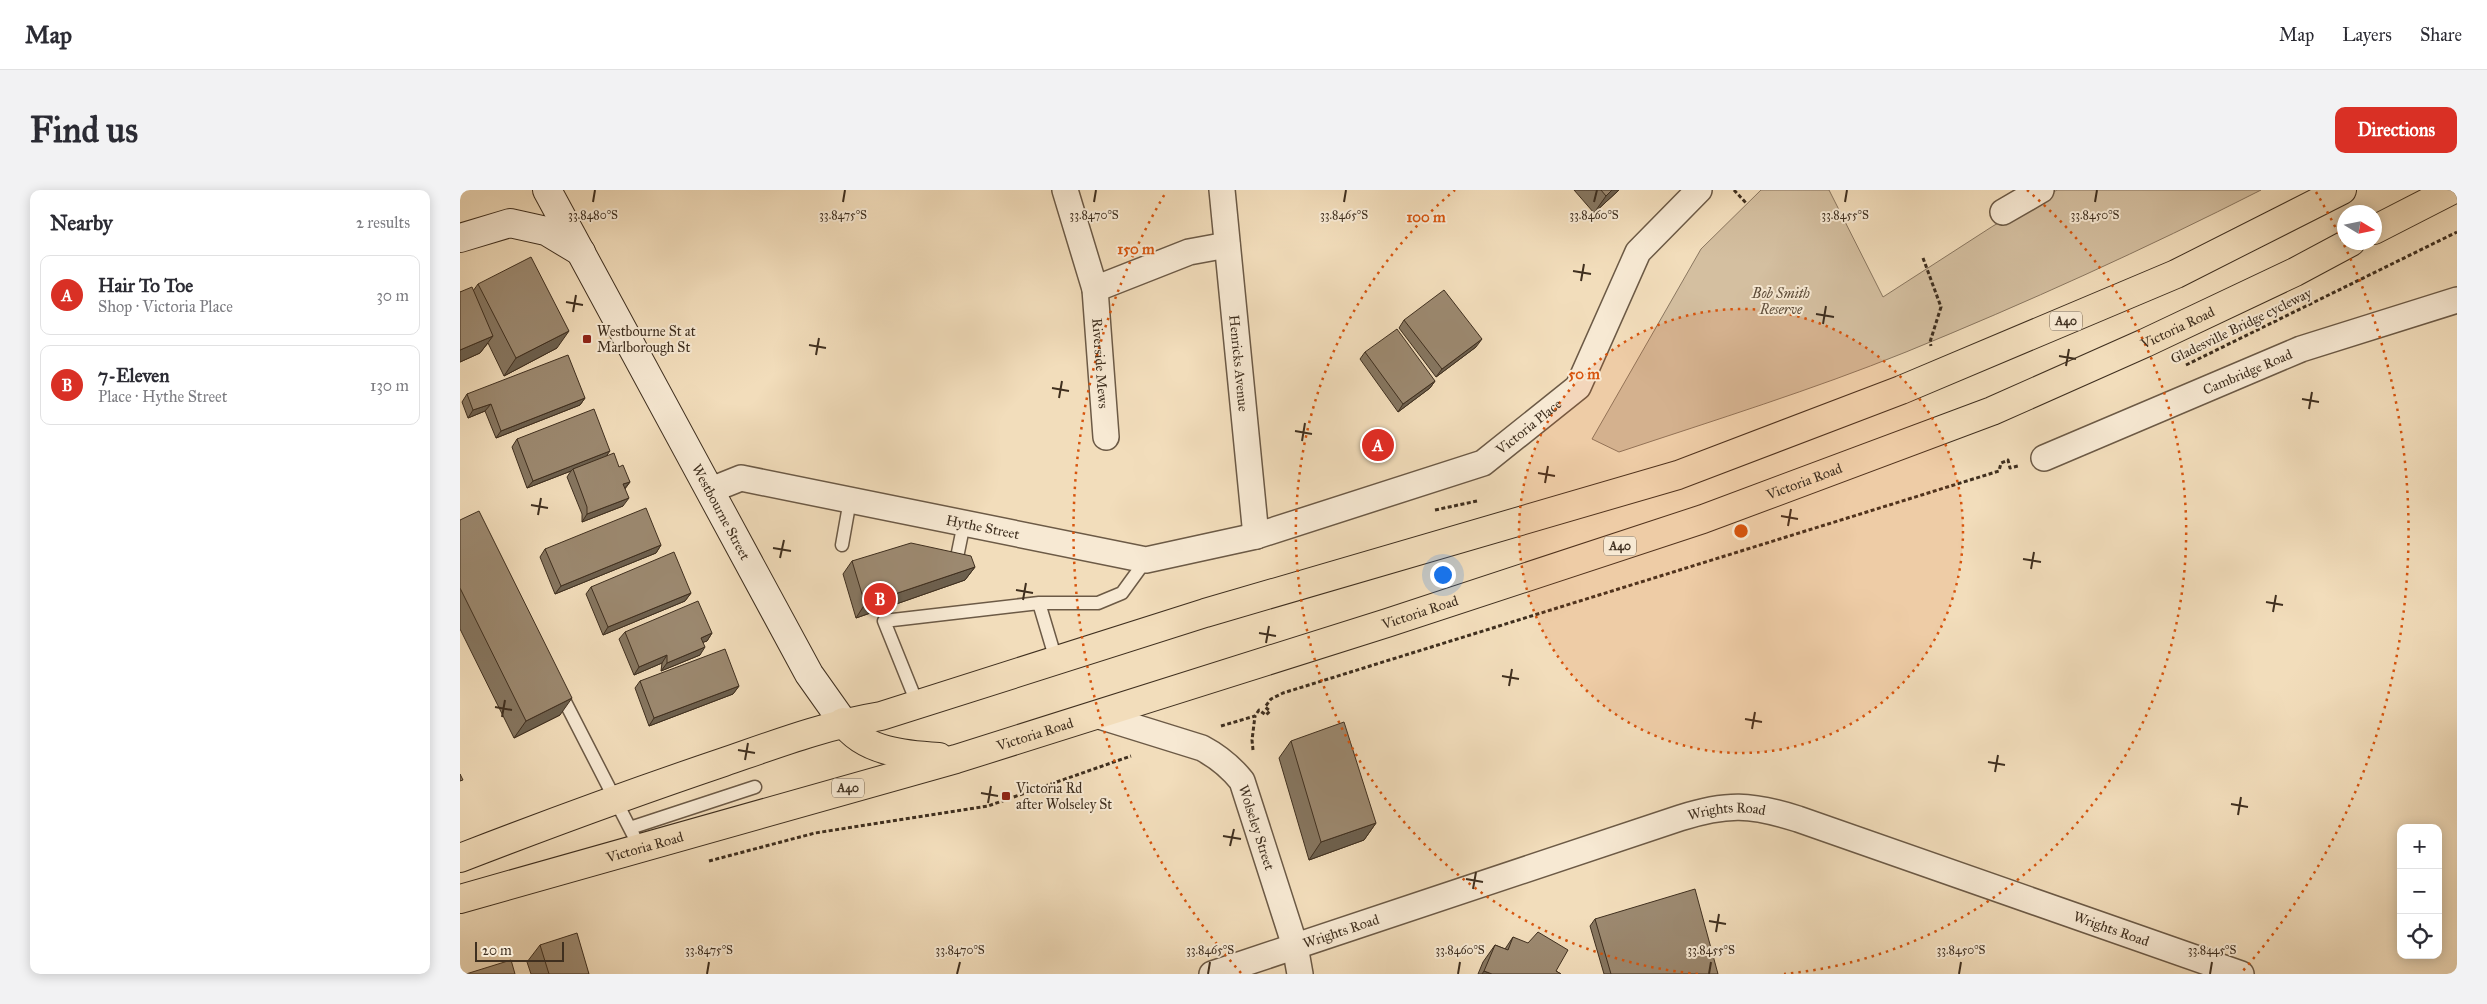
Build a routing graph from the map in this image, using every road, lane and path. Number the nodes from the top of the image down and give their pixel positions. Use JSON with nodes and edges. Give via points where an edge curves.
{"nodes":[{"id":1,"x":547,"y":190,"type":"edge"},
{"id":2,"x":1065,"y":190,"type":"edge"},
{"id":3,"x":1222,"y":190,"type":"edge"},
{"id":4,"x":1699,"y":190,"type":"edge"},
{"id":5,"x":1734,"y":190,"type":"edge"},
{"id":6,"x":2040,"y":190,"type":"edge"},
{"id":7,"x":2342,"y":190,"type":"edge"},
{"id":8,"x":2452,"y":190,"type":"edge"},
{"id":9,"x":1747,"y":204,"type":"dead end"},
{"id":10,"x":2003,"y":212,"type":"dead end"},
{"id":11,"x":2382,"y":226,"type":"edge"},
{"id":12,"x":2457,"y":232,"type":"edge"},
{"id":13,"x":460,"y":238,"type":"edge"},
{"id":14,"x":1227,"y":245,"type":"junction"},
{"id":15,"x":2337,"y":250,"type":"edge"},
{"id":16,"x":582,"y":253,"type":"junction"},
{"id":17,"x":1922,"y":258,"type":"dead end"},
{"id":18,"x":1095,"y":289,"type":"junction"},
{"id":19,"x":2457,"y":300,"type":"edge"},
{"id":20,"x":1932,"y":349,"type":"dead end"},
{"id":21,"x":2184,"y":366,"type":"dead end"},
{"id":22,"x":1106,"y":437,"type":"dead end"},
{"id":23,"x":2034,"y":459,"type":"joint"},
{"id":24,"x":711,"y":490,"type":"junction"},
{"id":25,"x":850,"y":500,"type":"junction"},
{"id":26,"x":964,"y":523,"type":"junction"},
{"id":27,"x":1256,"y":536,"type":"junction"},
{"id":28,"x":842,"y":545,"type":"dead end"},
{"id":29,"x":1146,"y":560,"type":"junction"},
{"id":30,"x":955,"y":567,"type":"edge"},
{"id":31,"x":1040,"y":603,"type":"junction"},
{"id":32,"x":1056,"y":660,"type":"junction"},
{"id":33,"x":553,"y":676,"type":"edge"},
{"id":34,"x":917,"y":703,"type":"junction"},
{"id":35,"x":1096,"y":715,"type":"junction"},
{"id":36,"x":1255,"y":716,"type":"junction"},
{"id":37,"x":843,"y":722,"type":"junction"},
{"id":38,"x":1252,"y":740,"type":"dead end"},
{"id":39,"x":1187,"y":742,"type":"junction"},
{"id":40,"x":1134,"y":755,"type":"dead end"},
{"id":41,"x":956,"y":758,"type":"junction"},
{"id":42,"x":755,"y":787,"type":"dead end"},
{"id":43,"x":615,"y":799,"type":"junction"},
{"id":44,"x":635,"y":838,"type":"junction"},
{"id":45,"x":460,"y":858,"type":"edge"},
{"id":46,"x":706,"y":862,"type":"dead end"},
{"id":47,"x":460,"y":899,"type":"edge"},
{"id":48,"x":1295,"y":946,"type":"junction"},
{"id":49,"x":1212,"y":974,"type":"edge"},
{"id":50,"x":1300,"y":974,"type":"edge"},
{"id":51,"x":2241,"y":974,"type":"edge"}],
"edges":[{"from":1,"to":16,"type":"street","name":"Westbourne Street"},
{"from":2,"to":18,"type":"street","name":"Riverside Mews"},
{"from":3,"to":14,"type":"street","name":"Henricks Avenue"},
{"from":4,"to":27,"type":"street","name":"Victoria Place","via":[[1638,252],[1578,387],[1491,457],[1483,463]]},
{"from":5,"to":9,"type":"path"},
{"from":6,"to":10,"type":"street"},
{"from":7,"to":32,"type":"highway","number":"A40","via":[[2176,274],[1901,390],[1678,475],[1347,570]]},
{"from":8,"to":11,"type":"highway"},
{"from":12,"to":21,"type":"path","name":"Gladesville Bridge cycleway"},
{"from":13,"to":16,"type":"street","via":[[510,223],[546,231]]},
{"from":14,"to":18,"type":"street","via":[[1189,252]]},
{"from":14,"to":27,"type":"street","name":"Henricks Avenue"},
{"from":15,"to":35,"type":"highway","name":"Victoria Road","number":"A40","via":[[2145,343],[1992,411],[1851,465],[1694,522]]},
{"from":16,"to":24,"type":"street","name":"Westbourne Street"},
{"from":17,"to":20,"type":"path","via":[[1941,307],[1930,342]]},
{"from":18,"to":22,"type":"street","name":"Riverside Mews"},
{"from":19,"to":23,"type":"street","name":"Cambridge Road","via":[[2301,349]]},
{"from":23,"to":36,"type":"path","via":[[2010,468],[2008,460],[2001,463],[1999,471],[1283,692],[1265,706],[1270,711],[1266,716],[1259,710]]},
{"from":24,"to":25,"type":"street","name":"Hythe Street","via":[[741,478]]},
{"from":24,"to":37,"type":"street","name":"Westbourne Street","via":[[808,674]]},
{"from":25,"to":26,"type":"street","name":"Hythe Street"},
{"from":25,"to":28,"type":"lane"},
{"from":26,"to":29,"type":"street","name":"Hythe Street"},
{"from":26,"to":30,"type":"lane"},
{"from":27,"to":29,"type":"street","name":"Hythe Street"},
{"from":29,"to":31,"type":"lane","via":[[1122,593],[1098,603]]},
{"from":31,"to":32,"type":"lane"},
{"from":31,"to":34,"type":"lane","via":[[884,621]]},
{"from":32,"to":34,"type":"highway","number":"A40"},
{"from":33,"to":43,"type":"lane"},
{"from":34,"to":37,"type":"highway","number":"A40","via":[[881,716]]},
{"from":35,"to":39,"type":"street","name":"Wolseley Street"},
{"from":35,"to":41,"type":"highway","name":"Victoria Road","number":"A40"},
{"from":36,"to":38,"type":"path"},
{"from":36,"to":39,"type":"path","via":[[1196,733]]},
{"from":37,"to":41,"type":"highway","name":"Westbourne Street","via":[[848,730],[879,748]]},
{"from":37,"to":43,"type":"highway","number":"A40"},
{"from":39,"to":48,"type":"street","name":"Wolseley Street","via":[[1218,756],[1242,781]]},
{"from":40,"to":46,"type":"path","via":[[988,806],[815,833]]},
{"from":41,"to":44,"type":"highway","name":"Victoria Road","number":"A40"},
{"from":42,"to":44,"type":"lane"},
{"from":43,"to":44,"type":"lane"},
{"from":43,"to":45,"type":"highway","number":"A40"},
{"from":44,"to":47,"type":"highway","name":"Victoria Road","number":"A40"},
{"from":48,"to":49,"type":"street","name":"Wrights Road"},
{"from":48,"to":50,"type":"street","name":"Wolseley Street"},
{"from":48,"to":51,"type":"street","name":"Wrights Road","via":[[1704,810],[1739,806],[1772,810]]}]}
